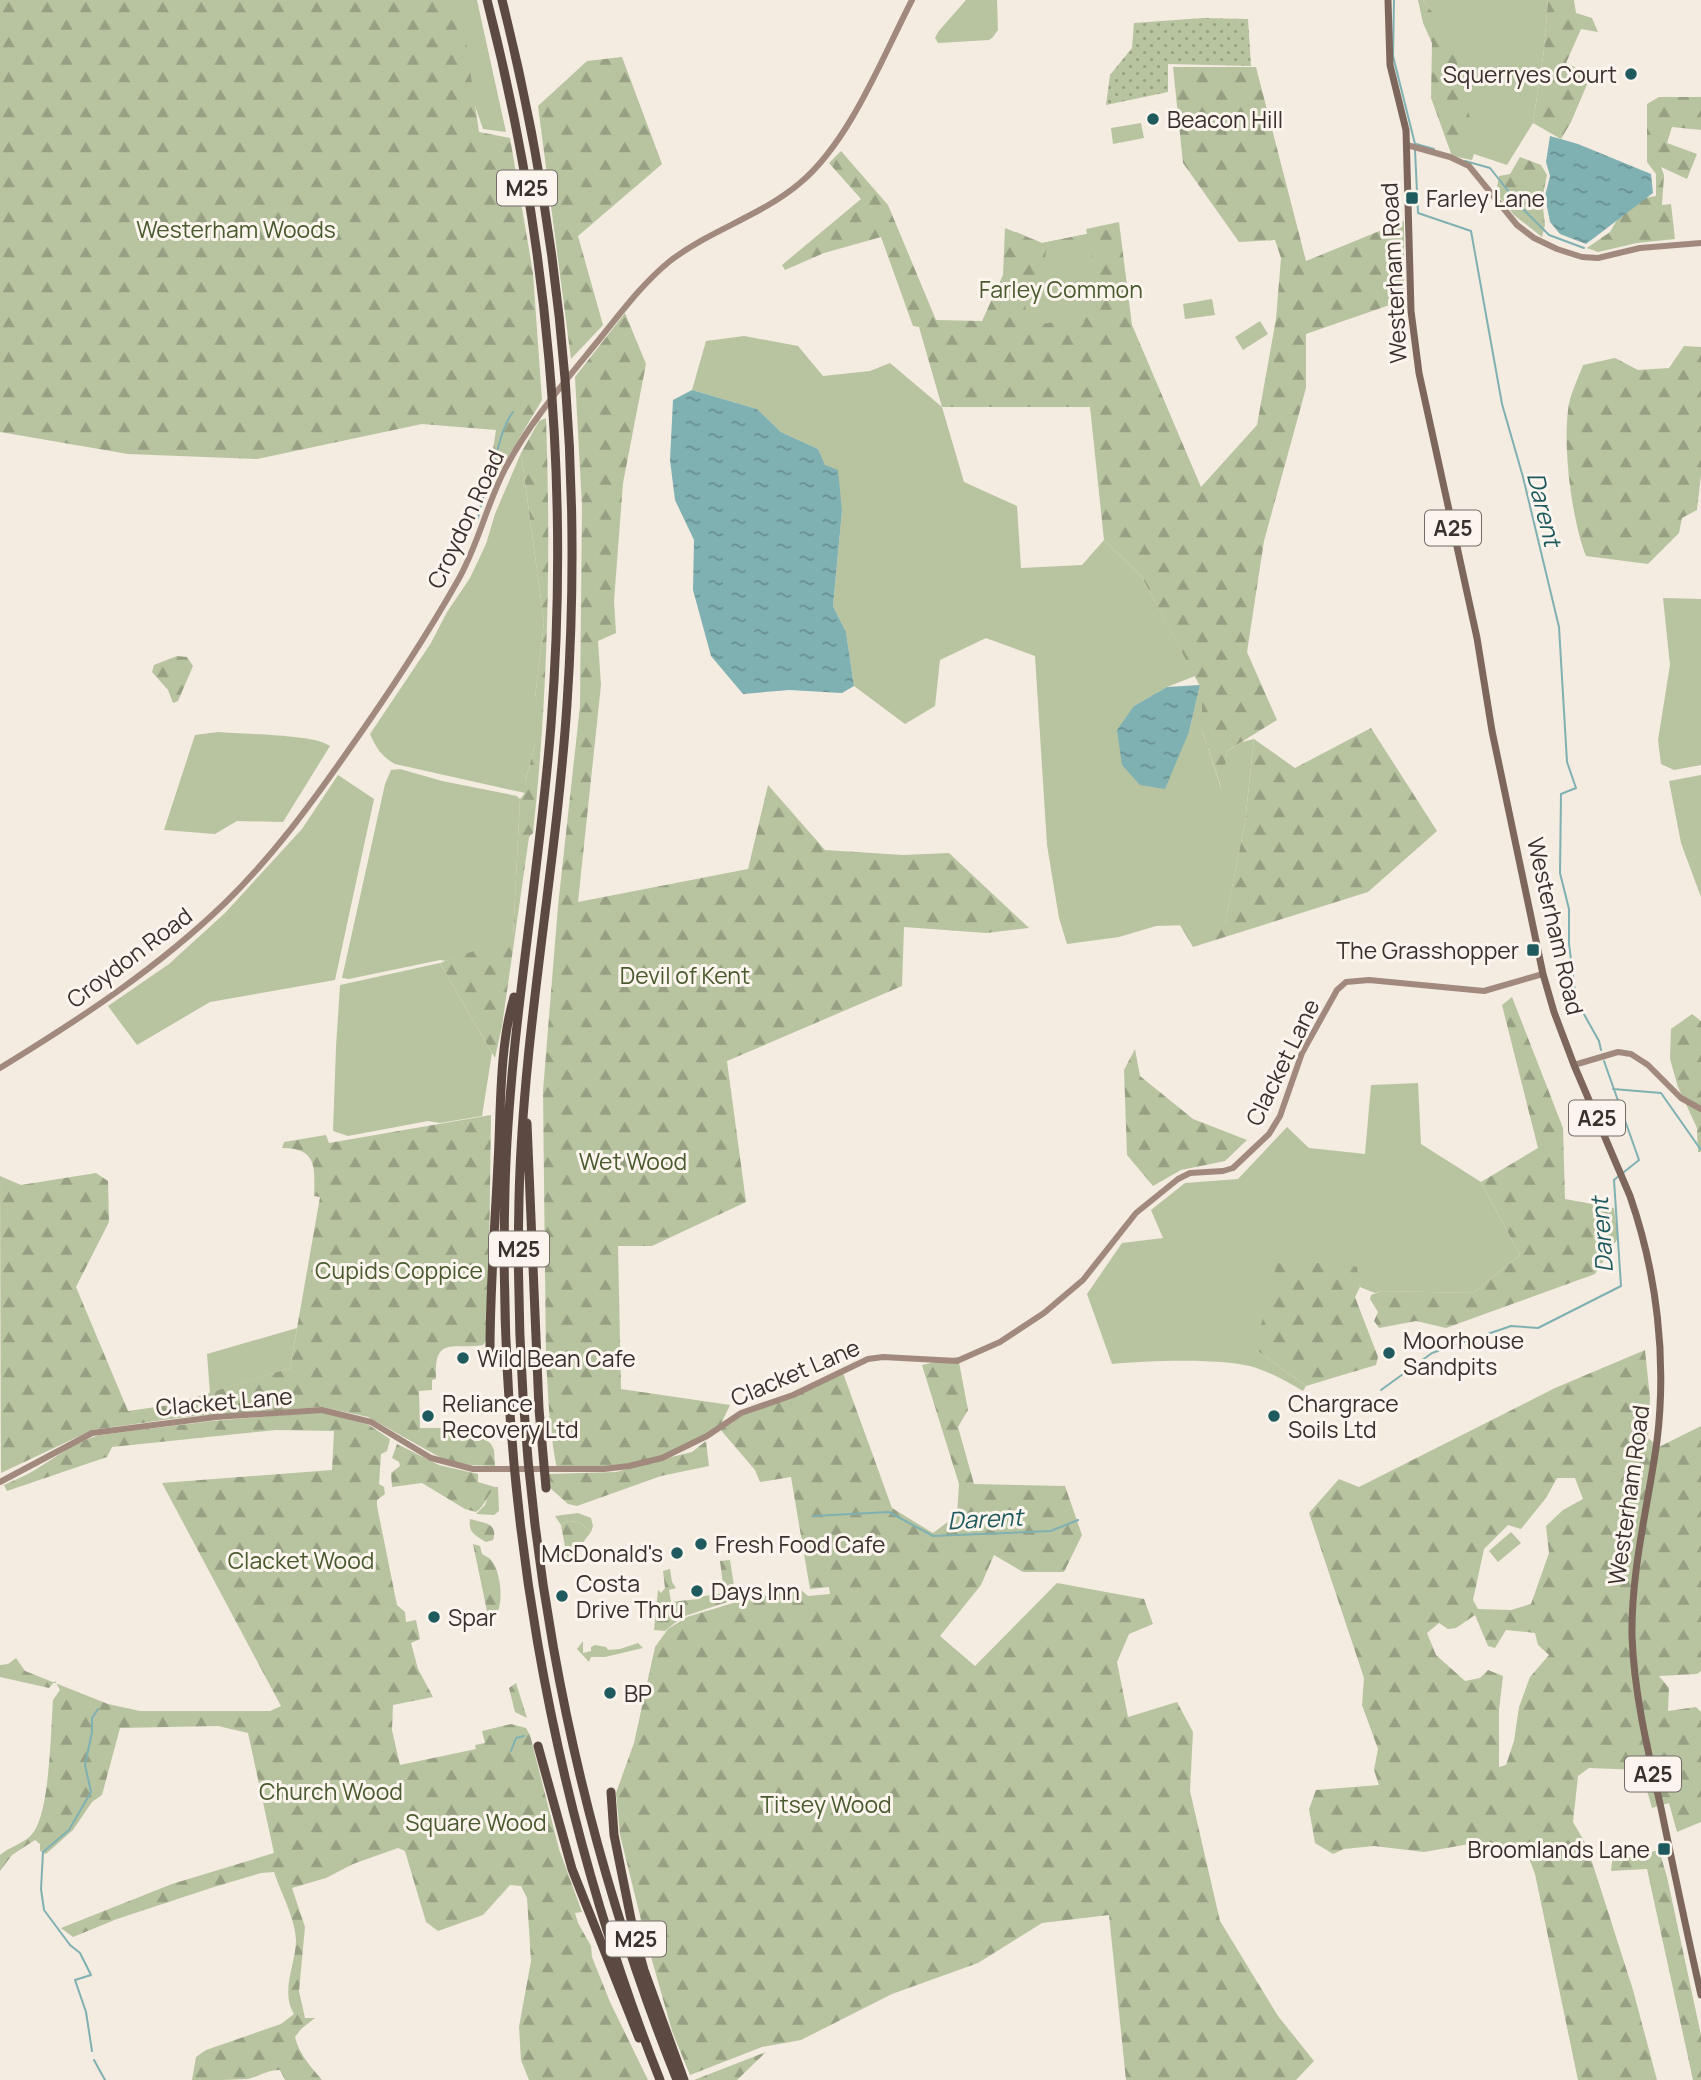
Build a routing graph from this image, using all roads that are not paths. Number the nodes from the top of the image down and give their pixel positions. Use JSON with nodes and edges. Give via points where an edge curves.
{"nodes":[{"id":1,"x":487,"y":0,"type":"edge"},
{"id":2,"x":502,"y":0,"type":"edge"},
{"id":3,"x":912,"y":0,"type":"edge"},
{"id":4,"x":1388,"y":0,"type":"edge"},
{"id":5,"x":1412,"y":146,"type":"junction"},
{"id":6,"x":1701,"y":243,"type":"edge"},
{"id":7,"x":522,"y":971,"type":"junction"},
{"id":8,"x":1543,"y":974,"type":"junction"},
{"id":9,"x":1574,"y":1065,"type":"junction"},
{"id":10,"x":0,"y":1068,"type":"edge"},
{"id":11,"x":525,"y":1083,"type":"junction"},
{"id":12,"x":1701,"y":1110,"type":"edge"},
{"id":13,"x":490,"y":1351,"type":"dead end"},
{"id":14,"x":0,"y":1482,"type":"edge"},
{"id":15,"x":546,"y":1488,"type":"dead end"},
{"id":16,"x":538,"y":1746,"type":"dead end"},
{"id":17,"x":611,"y":1792,"type":"dead end"},
{"id":18,"x":1701,"y":1995,"type":"edge"},
{"id":19,"x":659,"y":2077,"type":"edge"},
{"id":20,"x":677,"y":2080,"type":"edge"},
{"id":21,"x":684,"y":2080,"type":"edge"}],
"edges":[{"from":1,"to":7,"type":"highway","number":"M25","via":[[507,85],[541,288],[558,541],[555,665]]},
{"from":2,"to":11,"type":"highway","number":"M25","via":[[539,172],[553,263],[567,402],[572,562],[559,797]]},
{"from":3,"to":10,"type":"street","name":"Croydon Road","via":[[839,139],[820,162],[800,183],[671,260],[650,279],[533,425],[507,465],[474,553],[430,628],[384,701],[276,848],[161,959]]},
{"from":4,"to":5,"type":"main road","number":"A25","via":[[1390,65]]},
{"from":5,"to":6,"type":"street","via":[[1469,166],[1517,225],[1557,249],[1598,258],[1640,248]]},
{"from":5,"to":8,"type":"main road","name":"Westerham Road","number":"A25","via":[[1411,311],[1419,373]]},
{"from":7,"to":13,"type":"highway","number":"M25","via":[[511,1007],[503,1075]]},
{"from":7,"to":19,"type":"highway","number":"M25","via":[[509,1105],[504,1263],[520,1521],[540,1657],[573,1809],[612,1945]]},
{"from":8,"to":9,"type":"main road","name":"Westerham Road","number":"A25"},
{"from":8,"to":14,"type":"street","name":"Clacket Lane","via":[[1484,991],[1369,980],[1342,984],[1301,1054],[1280,1116],[1263,1141],[1233,1168],[1178,1179],[1136,1213],[1079,1284],[1044,1313],[1000,1342],[964,1358],[872,1358],[793,1395],[741,1413],[662,1458],[614,1468],[466,1468],[438,1461],[371,1422],[322,1410],[216,1417],[92,1433]]},
{"from":9,"to":12,"type":"street","via":[[1618,1052],[1632,1054]]},
{"from":9,"to":18,"type":"main road","name":"Westerham Road","number":"A25","via":[[1640,1226],[1657,1315],[1659,1425],[1634,1588],[1632,1636],[1645,1735]]},
{"from":11,"to":15,"type":"highway","number":"M25"},
{"from":11,"to":20,"type":"highway","number":"M25","via":[[520,1346],[544,1591],[566,1713],[595,1833],[630,1951]]},
{"from":16,"to":19,"type":"highway","number":"M25","via":[[572,1868],[632,2024]]},
{"from":17,"to":21,"type":"highway","number":"M25","via":[[614,1835],[634,1934]]}]}
